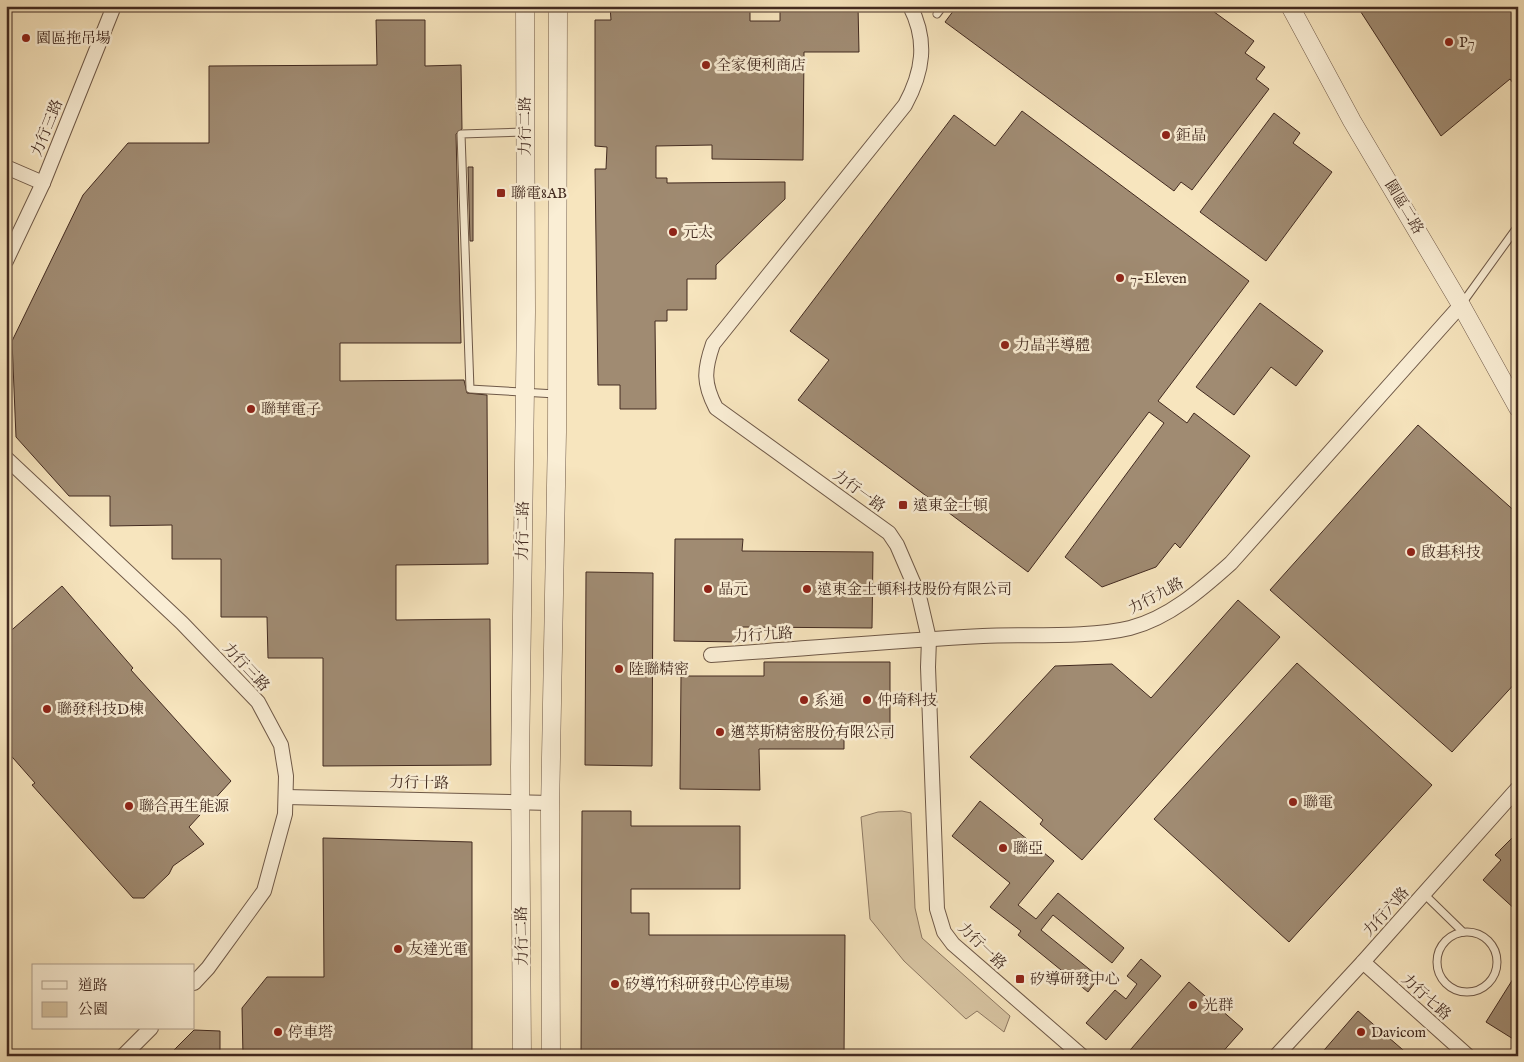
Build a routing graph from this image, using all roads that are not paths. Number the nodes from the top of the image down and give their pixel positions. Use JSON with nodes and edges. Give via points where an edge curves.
{"nodes":[{"id":1,"x":114,"y":6,"type":"edge"},
{"id":2,"x":525,"y":6,"type":"edge"},
{"id":3,"x":558,"y":6,"type":"edge"},
{"id":4,"x":910,"y":6,"type":"edge"},
{"id":5,"x":943,"y":6,"type":"edge"},
{"id":6,"x":1290,"y":6,"type":"edge"},
{"id":7,"x":937,"y":14,"type":"dead end"},
{"id":8,"x":524,"y":132,"type":"junction"},
{"id":9,"x":6,"y":167,"type":"edge"},
{"id":10,"x":43,"y":183,"type":"junction"},
{"id":11,"x":1518,"y":226,"type":"edge"},
{"id":12,"x":6,"y":261,"type":"edge"},
{"id":13,"x":1461,"y":304,"type":"junction"},
{"id":14,"x":525,"y":393,"type":"junction"},
{"id":15,"x":557,"y":394,"type":"junction"},
{"id":16,"x":1518,"y":408,"type":"edge"},
{"id":17,"x":6,"y":458,"type":"edge"},
{"id":18,"x":929,"y":639,"type":"junction"},
{"id":19,"x":711,"y":654,"type":"dead end"},
{"id":20,"x":1518,"y":788,"type":"edge"},
{"id":21,"x":286,"y":797,"type":"junction"},
{"id":22,"x":520,"y":801,"type":"junction"},
{"id":23,"x":551,"y":802,"type":"junction"},
{"id":24,"x":1424,"y":894,"type":"junction"},
{"id":25,"x":1463,"y":932,"type":"junction"},
{"id":26,"x":1363,"y":962,"type":"junction"},
{"id":27,"x":195,"y":982,"type":"edge"},
{"id":28,"x":149,"y":1030,"type":"edge"},
{"id":29,"x":123,"y":1056,"type":"edge"},
{"id":30,"x":522,"y":1056,"type":"edge"},
{"id":31,"x":551,"y":1056,"type":"edge"},
{"id":32,"x":1082,"y":1056,"type":"edge"},
{"id":33,"x":1276,"y":1056,"type":"edge"},
{"id":34,"x":1468,"y":1056,"type":"edge"}],
"edges":[{"from":1,"to":10,"type":"street","name":"力行三路"},
{"from":2,"to":8,"type":"street","name":"力行二路"},
{"from":3,"to":15,"type":"street","name":"力行二路"},
{"from":4,"to":18,"type":"street","name":"力行一路","via":[[917,20],[922,50],[917,82],[909,97],[713,344],[705,377],[716,408],[889,532],[919,596]]},
{"from":5,"to":7,"type":"lane"},
{"from":6,"to":13,"type":"street","name":"園區二路","via":[[1352,121]]},
{"from":8,"to":14,"type":"street","name":"力行二路"},
{"from":8,"to":14,"type":"lane","via":[[461,134],[470,389]]},
{"from":9,"to":10,"type":"street"},
{"from":10,"to":12,"type":"street","name":"力行三路"},
{"from":11,"to":13,"type":"lane"},
{"from":13,"to":16,"type":"street","name":"園區二路"},
{"from":13,"to":18,"type":"street","name":"力行九路","via":[[1301,486],[1230,563],[1196,594],[1130,628]]},
{"from":14,"to":15,"type":"lane"},
{"from":14,"to":22,"type":"street","name":"力行二路"},
{"from":15,"to":23,"type":"street","name":"力行二路"},
{"from":17,"to":21,"type":"street","name":"力行三路","via":[[182,623],[258,702],[281,745]]},
{"from":18,"to":19,"type":"street","name":"力行九路"},
{"from":18,"to":32,"type":"street","name":"力行一路","via":[[937,909],[944,932],[953,944]]},
{"from":20,"to":24,"type":"street","name":"力行六路"},
{"from":21,"to":22,"type":"street","name":"力行十路"},
{"from":21,"to":27,"type":"street","name":"力行三路","via":[[285,814],[264,890]]},
{"from":22,"to":23,"type":"street","name":"力行十路"},
{"from":22,"to":30,"type":"street","name":"力行二路"},
{"from":23,"to":31,"type":"street","name":"力行二路"},
{"from":24,"to":25,"type":"lane"},
{"from":24,"to":26,"type":"street","name":"力行六路"},
{"from":25,"to":25,"type":"lane","via":[[1483,936],[1496,952],[1498,962],[1493,977],[1483,989],[1464,993],[1446,985],[1437,968],[1440,948],[1454,935]]},
{"from":26,"to":33,"type":"street","name":"力行六路"},
{"from":26,"to":34,"type":"street","name":"力行七路"},
{"from":28,"to":29,"type":"street"}]}
